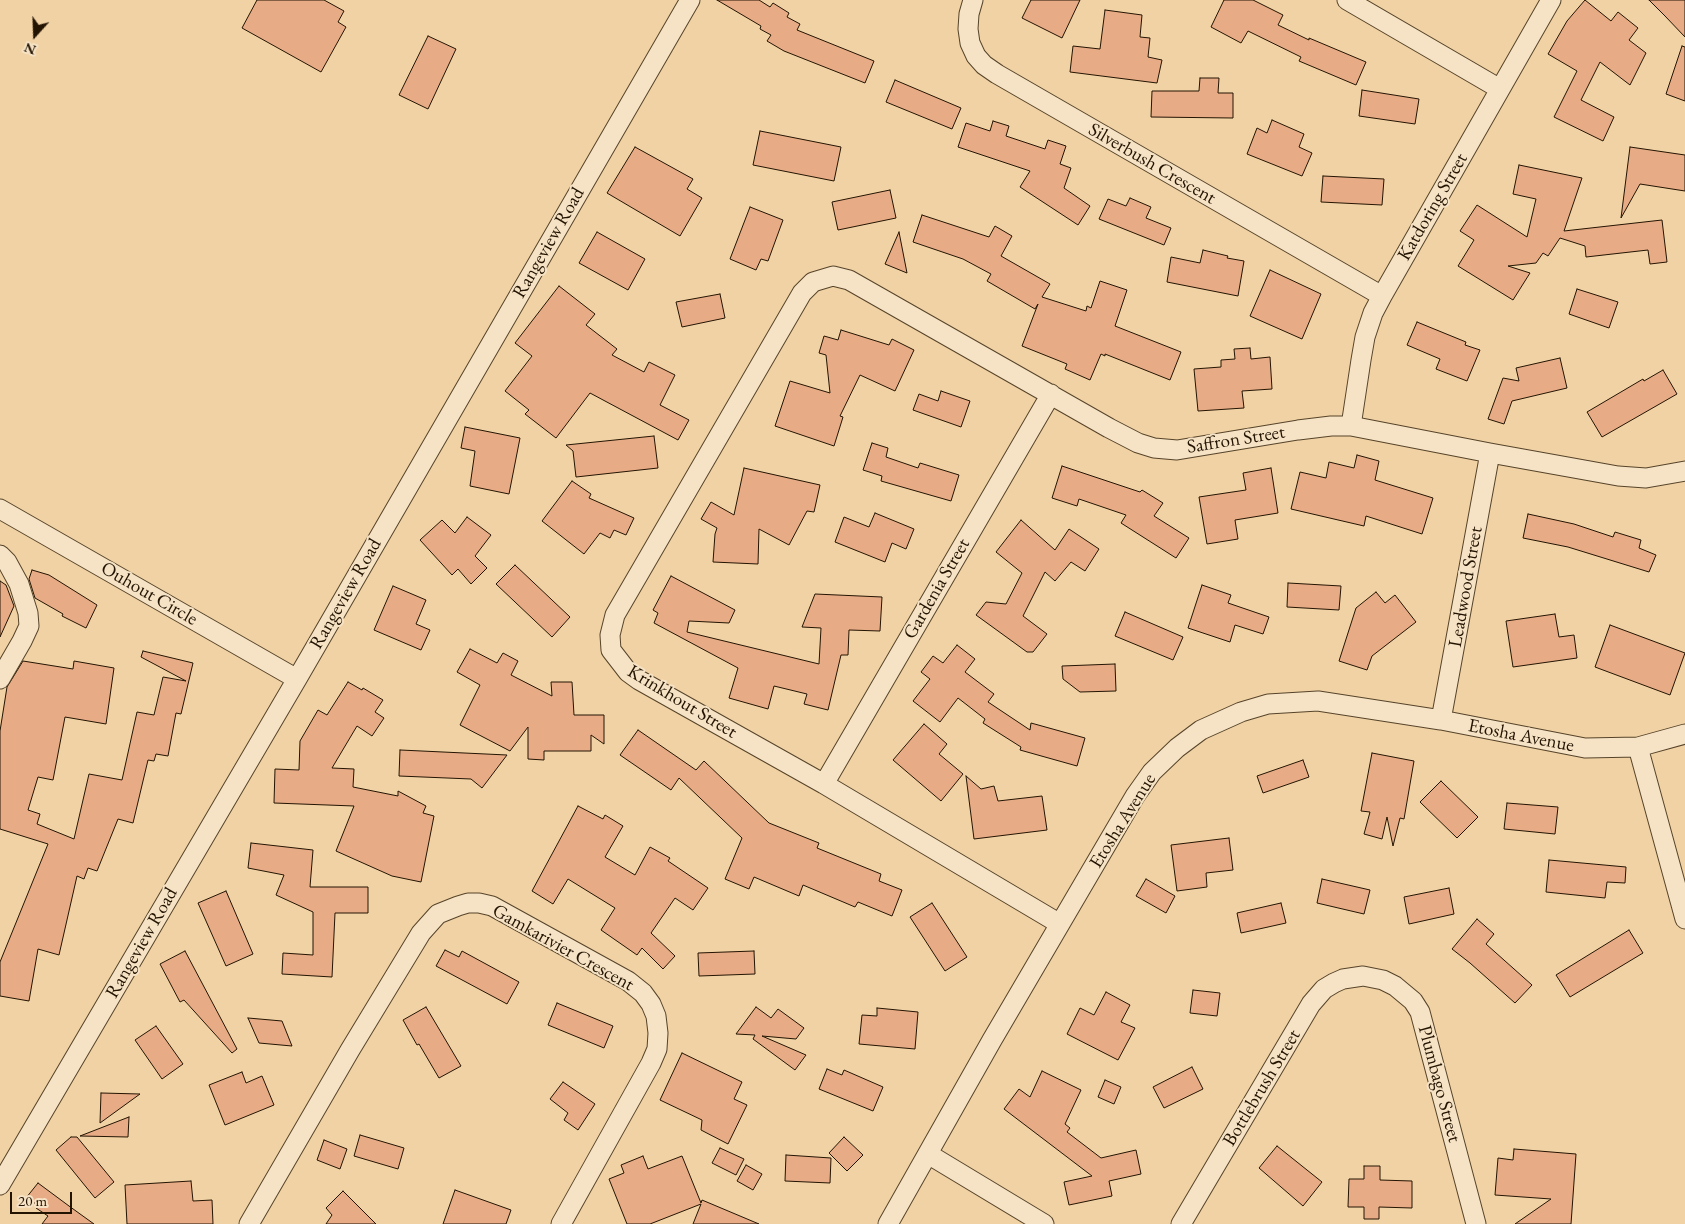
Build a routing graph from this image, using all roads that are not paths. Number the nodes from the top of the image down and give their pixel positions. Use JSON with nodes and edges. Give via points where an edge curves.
{"nodes":[{"id":1,"x":690,"y":0,"type":"edge"},
{"id":2,"x":973,"y":0,"type":"edge"},
{"id":3,"x":1347,"y":0,"type":"edge"},
{"id":4,"x":1551,"y":0,"type":"edge"},
{"id":5,"x":1500,"y":89,"type":"junction"},
{"id":6,"x":827,"y":277,"type":"joint"},
{"id":7,"x":1382,"y":296,"type":"junction"},
{"id":8,"x":1051,"y":394,"type":"junction"},
{"id":9,"x":1351,"y":426,"type":"junction"},
{"id":10,"x":1490,"y":454,"type":"junction"},
{"id":11,"x":1685,"y":471,"type":"edge"},
{"id":12,"x":0,"y":509,"type":"edge"},
{"id":13,"x":0,"y":555,"type":"edge"},
{"id":14,"x":0,"y":679,"type":"edge"},
{"id":15,"x":297,"y":679,"type":"junction"},
{"id":16,"x":1441,"y":720,"type":"junction"},
{"id":17,"x":1685,"y":734,"type":"edge"},
{"id":18,"x":1638,"y":747,"type":"junction"},
{"id":19,"x":824,"y":784,"type":"junction"},
{"id":20,"x":1685,"y":919,"type":"edge"},
{"id":21,"x":1060,"y":924,"type":"junction"},
{"id":22,"x":1363,"y":976,"type":"joint"},
{"id":23,"x":928,"y":1154,"type":"junction"},
{"id":24,"x":0,"y":1185,"type":"edge"},
{"id":25,"x":564,"y":1223,"type":"edge"},
{"id":26,"x":249,"y":1224,"type":"edge"},
{"id":27,"x":888,"y":1224,"type":"edge"},
{"id":28,"x":1044,"y":1224,"type":"edge"},
{"id":29,"x":1181,"y":1224,"type":"edge"},
{"id":30,"x":1476,"y":1224,"type":"edge"}],
"edges":[{"from":1,"to":15,"type":"street","name":"Rangeview Road"},
{"from":2,"to":7,"type":"street","name":"Silverbush Crescent","via":[[969,14],[970,43],[984,65]]},
{"from":3,"to":5,"type":"street"},
{"from":4,"to":5,"type":"street","name":"Katdoring Street"},
{"from":5,"to":7,"type":"street","name":"Katdoring Street"},
{"from":6,"to":8,"type":"street","name":"Saffron Street","via":[[849,280]]},
{"from":6,"to":19,"type":"street","name":"Krinkhout Street","via":[[813,282],[802,293],[615,615],[610,635],[611,650],[628,672]]},
{"from":7,"to":9,"type":"street","name":"Katdoring Street","via":[[1365,337]]},
{"from":8,"to":9,"type":"street","name":"Saffron Street","via":[[1138,443],[1164,450],[1298,430]]},
{"from":8,"to":19,"type":"street","name":"Gardenia Street"},
{"from":9,"to":10,"type":"street","name":"Saffron Street"},
{"from":10,"to":11,"type":"street","name":"Saffron Street","via":[[1631,477]]},
{"from":10,"to":16,"type":"street","name":"Leadwood Street"},
{"from":12,"to":15,"type":"street","name":"Ouhout Circle"},
{"from":13,"to":14,"type":"street","via":[[14,572],[28,613],[28,626]]},
{"from":15,"to":24,"type":"street","name":"Rangeview Road"},
{"from":16,"to":18,"type":"street","name":"Etosha Avenue","via":[[1585,748]]},
{"from":16,"to":21,"type":"street","name":"Etosha Avenue","via":[[1318,701],[1291,702],[1268,704],[1241,712],[1201,730],[1152,772]]},
{"from":17,"to":18,"type":"street","name":"Etosha Avenue"},
{"from":18,"to":20,"type":"street"},
{"from":19,"to":21,"type":"street","name":"Krinkhout Street"},
{"from":21,"to":23,"type":"street","name":"Etosha Avenue"},
{"from":22,"to":29,"type":"street","name":"Bottlebrush Street","via":[[1343,978],[1324,989],[1311,1004]]},
{"from":22,"to":30,"type":"street","name":"Plumbago Street","via":[[1396,986],[1420,1012]]},
{"from":23,"to":27,"type":"street","name":"Etosha Avenue"},
{"from":23,"to":28,"type":"street"},
{"from":25,"to":26,"type":"street","name":"Gamkarivier Crescent","via":[[651,1063],[657,1049],[656,1016],[643,993],[628,982],[492,906],[468,903],[438,914],[421,933]]}]}
